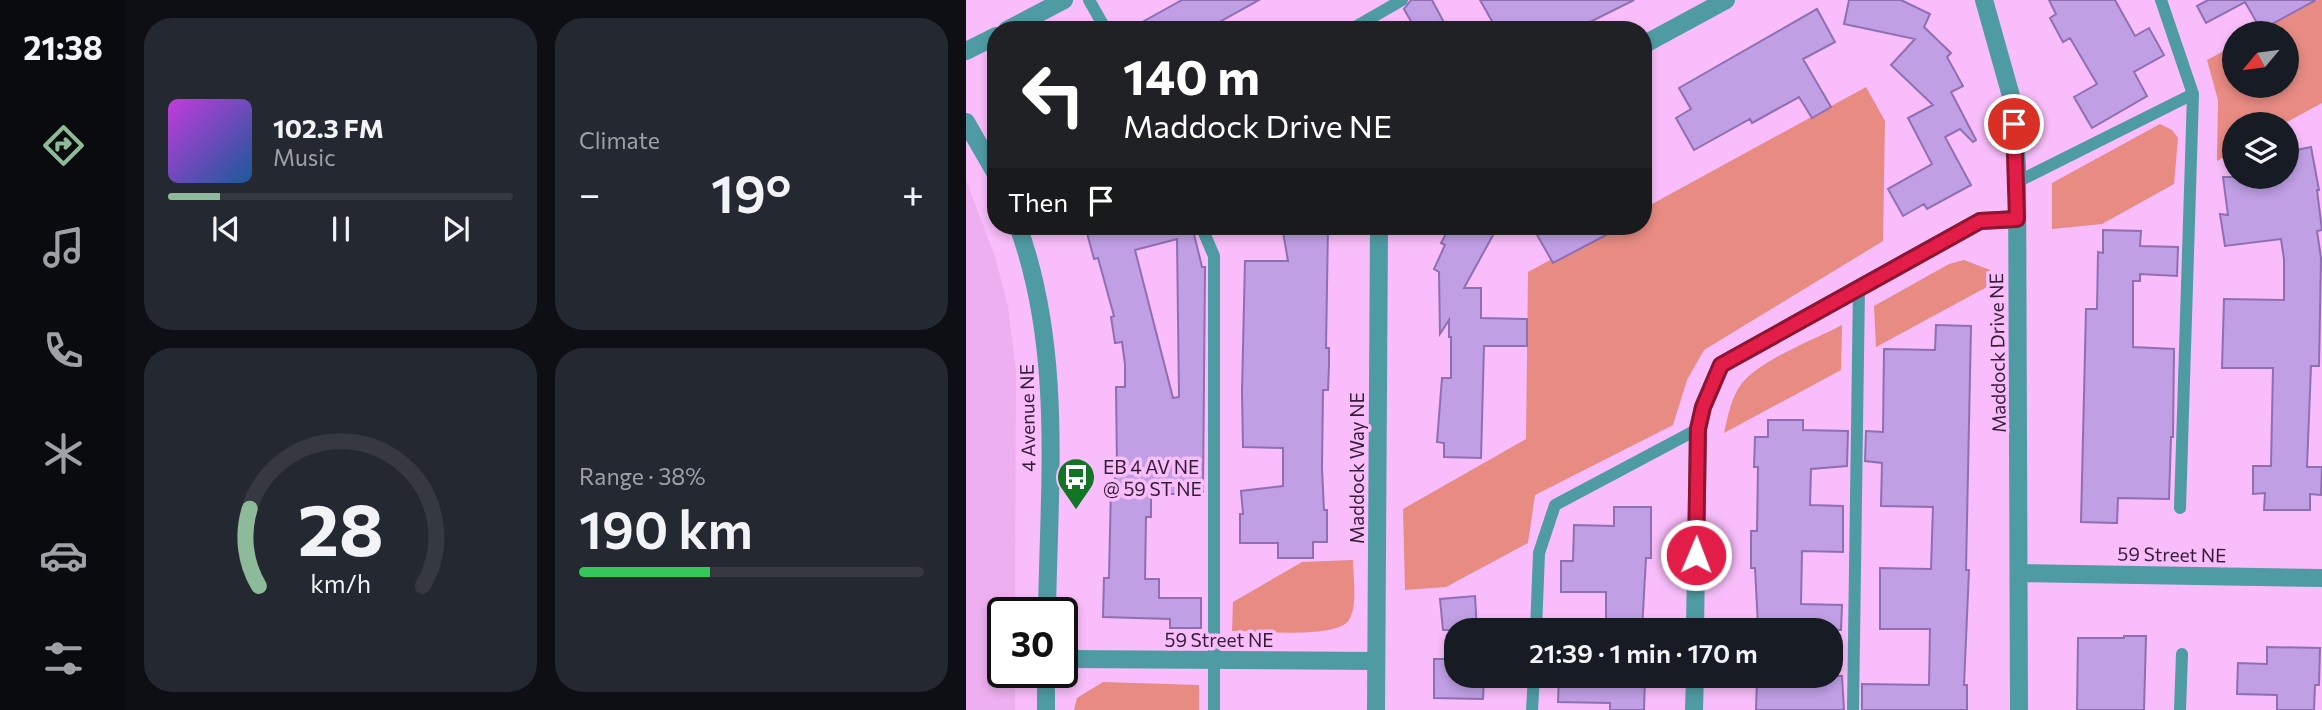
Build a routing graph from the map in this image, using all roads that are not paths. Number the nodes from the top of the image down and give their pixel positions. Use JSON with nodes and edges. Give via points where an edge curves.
{"nodes":[{"id":1,"x":1064,"y":0,"type":"edge"},
{"id":2,"x":1089,"y":0,"type":"edge"},
{"id":3,"x":1402,"y":0,"type":"edge"},
{"id":4,"x":1726,"y":0,"type":"edge"},
{"id":5,"x":1984,"y":0,"type":"edge"},
{"id":6,"x":2161,"y":0,"type":"edge"},
{"id":7,"x":1024,"y":21,"type":"edge"},
{"id":8,"x":1101,"y":21,"type":"edge"},
{"id":9,"x":1365,"y":21,"type":"edge"},
{"id":10,"x":987,"y":40,"type":"edge"},
{"id":11,"x":1652,"y":40,"type":"edge"},
{"id":12,"x":966,"y":51,"type":"edge"},
{"id":13,"x":2193,"y":94,"type":"junction"},
{"id":14,"x":966,"y":122,"type":"edge"},
{"id":15,"x":987,"y":158,"type":"edge"},
{"id":16,"x":2017,"y":182,"type":"junction"},
{"id":17,"x":2017,"y":219,"type":"junction"},
{"id":18,"x":1021,"y":235,"type":"edge"},
{"id":19,"x":1205,"y":235,"type":"edge"},
{"id":20,"x":1379,"y":235,"type":"edge"},
{"id":21,"x":1859,"y":286,"type":"junction"},
{"id":22,"x":1698,"y":429,"type":"junction"},
{"id":23,"x":2179,"y":508,"type":"dead end"},
{"id":24,"x":2020,"y":573,"type":"junction"},
{"id":25,"x":2322,"y":578,"type":"edge"},
{"id":26,"x":1047,"y":597,"type":"edge"},
{"id":27,"x":1536,"y":618,"type":"edge"},
{"id":28,"x":1695,"y":618,"type":"edge"},
{"id":29,"x":2182,"y":654,"type":"dead end"},
{"id":30,"x":1078,"y":659,"type":"edge"},
{"id":31,"x":1215,"y":661,"type":"junction"},
{"id":32,"x":1375,"y":661,"type":"junction"},
{"id":33,"x":1046,"y":688,"type":"edge"},
{"id":34,"x":1533,"y":688,"type":"edge"},
{"id":35,"x":1695,"y":688,"type":"edge"},
{"id":36,"x":1046,"y":710,"type":"edge"},
{"id":37,"x":1214,"y":710,"type":"edge"},
{"id":38,"x":1376,"y":710,"type":"edge"},
{"id":39,"x":1532,"y":710,"type":"edge"},
{"id":40,"x":1694,"y":710,"type":"edge"},
{"id":41,"x":1853,"y":710,"type":"edge"},
{"id":42,"x":2019,"y":710,"type":"edge"},
{"id":43,"x":2180,"y":710,"type":"edge"}],
"edges":[{"from":1,"to":7,"type":"street"},
{"from":2,"to":8,"type":"lane"},
{"from":3,"to":9,"type":"lane"},
{"from":4,"to":11,"type":"street"},
{"from":5,"to":16,"type":"street","name":"Maddock Drive NE","via":[[2013,103]]},
{"from":6,"to":13,"type":"lane"},
{"from":10,"to":12,"type":"street"},
{"from":13,"to":16,"type":"lane"},
{"from":13,"to":23,"type":"lane"},
{"from":14,"to":15,"type":"street"},
{"from":16,"to":17,"type":"street","name":"Maddock Drive NE"},
{"from":17,"to":21,"type":"street","via":[[1980,221]]},
{"from":17,"to":24,"type":"street","name":"Maddock Drive NE"},
{"from":18,"to":26,"type":"street","name":"4 Avenue NE","via":[[1046,339],[1051,404]]},
{"from":19,"to":31,"type":"lane","via":[[1214,256]]},
{"from":20,"to":32,"type":"street","name":"Maddock Way NE"},
{"from":21,"to":22,"type":"street","via":[[1721,365]]},
{"from":21,"to":41,"type":"lane"},
{"from":22,"to":27,"type":"lane","via":[[1555,505],[1539,553]]},
{"from":22,"to":28,"type":"street"},
{"from":24,"to":25,"type":"street","name":"59 Street NE"},
{"from":24,"to":42,"type":"street","name":"Maddock Drive NE"},
{"from":29,"to":43,"type":"lane"},
{"from":30,"to":31,"type":"street","name":"59 Street NE"},
{"from":31,"to":32,"type":"street","name":"59 Street NE"},
{"from":31,"to":37,"type":"lane"},
{"from":32,"to":38,"type":"street","name":"Maddock Way NE"},
{"from":33,"to":36,"type":"street"},
{"from":34,"to":39,"type":"lane"},
{"from":35,"to":40,"type":"street"}]}
